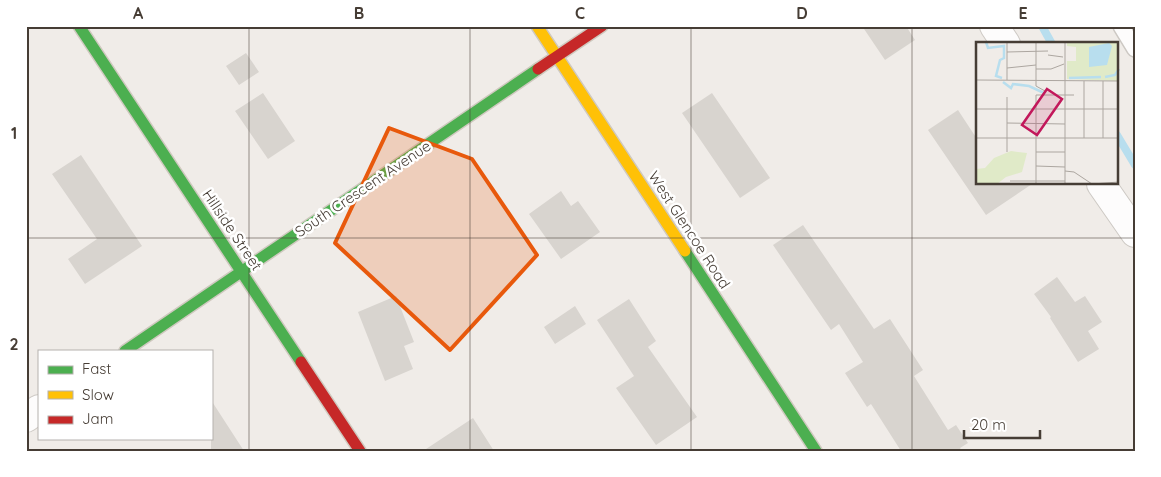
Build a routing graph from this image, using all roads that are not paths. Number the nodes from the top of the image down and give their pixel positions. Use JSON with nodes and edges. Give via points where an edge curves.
{"nodes":[{"id":1,"x":79,"y":26,"type":"edge"},
{"id":2,"x":536,"y":26,"type":"edge"},
{"id":3,"x":602,"y":26,"type":"edge"},
{"id":4,"x":994,"y":26,"type":"edge"},
{"id":5,"x":1121,"y":26,"type":"edge"},
{"id":6,"x":1005,"y":42,"type":"edge"},
{"id":7,"x":1135,"y":49,"type":"edge"},
{"id":8,"x":556,"y":56,"type":"junction"},
{"id":9,"x":1103,"y":185,"type":"edge"},
{"id":10,"x":1135,"y":233,"type":"edge"},
{"id":11,"x":242,"y":272,"type":"junction"},
{"id":12,"x":126,"y":350,"type":"edge"},
{"id":13,"x":38,"y":410,"type":"edge"},
{"id":14,"x":26,"y":418,"type":"edge"},
{"id":15,"x":360,"y":451,"type":"edge"},
{"id":16,"x":816,"y":451,"type":"edge"}],
"edges":[{"from":1,"to":11,"type":"street","name":"Hillside Street"},
{"from":2,"to":8,"type":"street","name":"West Glencoe Road"},
{"from":3,"to":8,"type":"street","name":"South Crescent Avenue"},
{"from":4,"to":6,"type":"street"},
{"from":5,"to":7,"type":"lane"},
{"from":8,"to":11,"type":"street","name":"South Crescent Avenue"},
{"from":8,"to":16,"type":"street","name":"West Glencoe Road"},
{"from":9,"to":10,"type":"street"},
{"from":11,"to":12,"type":"street","name":"South Crescent Avenue"},
{"from":11,"to":15,"type":"street","name":"Hillside Street"},
{"from":13,"to":14,"type":"street"}]}
